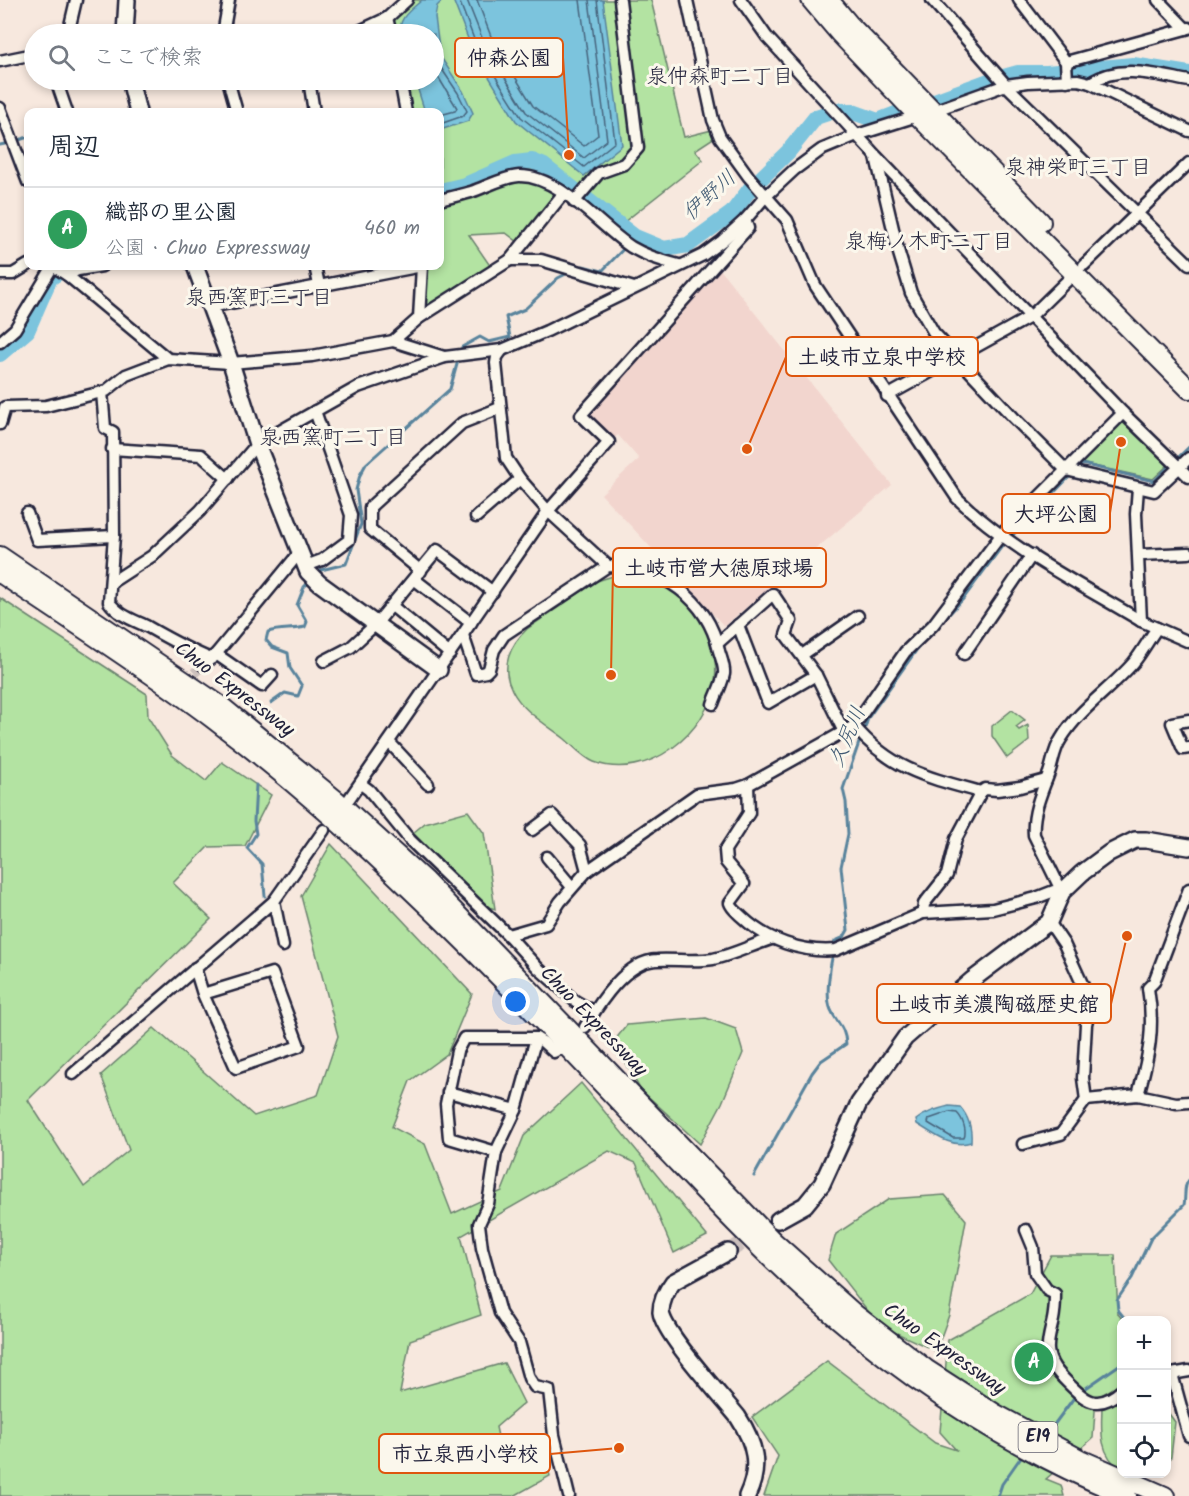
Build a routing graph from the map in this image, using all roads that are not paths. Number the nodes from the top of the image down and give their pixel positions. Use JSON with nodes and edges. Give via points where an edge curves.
{"nodes":[{"id":1,"x":76,"y":0,"type":"edge"},
{"id":2,"x":128,"y":0,"type":"edge"},
{"id":3,"x":229,"y":0,"type":"edge"},
{"id":4,"x":407,"y":0,"type":"edge"},
{"id":5,"x":620,"y":0,"type":"edge"},
{"id":6,"x":687,"y":0,"type":"edge"},
{"id":7,"x":741,"y":0,"type":"edge"},
{"id":8,"x":811,"y":0,"type":"edge"},
{"id":9,"x":829,"y":0,"type":"edge"},
{"id":10,"x":933,"y":0,"type":"edge"},
{"id":11,"x":1019,"y":0,"type":"edge"},
{"id":12,"x":1158,"y":0,"type":"edge"},
{"id":13,"x":387,"y":18,"type":"junction"},
{"id":14,"x":70,"y":24,"type":"edge"},
{"id":15,"x":126,"y":24,"type":"edge"},
{"id":16,"x":225,"y":24,"type":"edge"},
{"id":17,"x":374,"y":24,"type":"edge"},
{"id":18,"x":388,"y":24,"type":"edge"},
{"id":19,"x":1187,"y":28,"type":"edge"},
{"id":20,"x":24,"y":56,"type":"edge"},
{"id":21,"x":0,"y":61,"type":"edge"},
{"id":22,"x":1066,"y":62,"type":"junction"},
{"id":23,"x":1067,"y":81,"type":"junction"},
{"id":24,"x":1189,"y":81,"type":"edge"},
{"id":25,"x":1090,"y":83,"type":"junction"},
{"id":26,"x":1006,"y":85,"type":"junction"},
{"id":27,"x":60,"y":90,"type":"edge"},
{"id":28,"x":132,"y":90,"type":"edge"},
{"id":29,"x":231,"y":90,"type":"edge"},
{"id":30,"x":311,"y":90,"type":"edge"},
{"id":31,"x":402,"y":90,"type":"edge"},
{"id":32,"x":0,"y":108,"type":"edge"},
{"id":33,"x":66,"y":108,"type":"edge"},
{"id":34,"x":137,"y":108,"type":"edge"},
{"id":35,"x":236,"y":108,"type":"edge"},
{"id":36,"x":313,"y":108,"type":"edge"},
{"id":37,"x":405,"y":108,"type":"edge"},
{"id":38,"x":926,"y":114,"type":"junction"},
{"id":39,"x":1189,"y":131,"type":"edge"},
{"id":40,"x":857,"y":135,"type":"junction"},
{"id":41,"x":876,"y":156,"type":"junction"},
{"id":42,"x":1186,"y":171,"type":"edge"},
{"id":43,"x":24,"y":172,"type":"edge"},
{"id":44,"x":763,"y":193,"type":"junction"},
{"id":45,"x":563,"y":194,"type":"junction"},
{"id":46,"x":444,"y":199,"type":"edge"},
{"id":47,"x":574,"y":202,"type":"junction"},
{"id":48,"x":1137,"y":213,"type":"junction"},
{"id":49,"x":745,"y":220,"type":"junction"},
{"id":50,"x":510,"y":260,"type":"junction"},
{"id":51,"x":1189,"y":264,"type":"edge"},
{"id":52,"x":679,"y":265,"type":"junction"},
{"id":53,"x":24,"y":267,"type":"edge"},
{"id":54,"x":1079,"y":269,"type":"junction"},
{"id":55,"x":51,"y":270,"type":"edge"},
{"id":56,"x":59,"y":270,"type":"edge"},
{"id":57,"x":78,"y":270,"type":"edge"},
{"id":58,"x":196,"y":270,"type":"edge"},
{"id":59,"x":316,"y":270,"type":"edge"},
{"id":60,"x":400,"y":270,"type":"edge"},
{"id":61,"x":422,"y":270,"type":"edge"},
{"id":62,"x":0,"y":274,"type":"edge"},
{"id":63,"x":67,"y":275,"type":"junction"},
{"id":64,"x":319,"y":285,"type":"junction"},
{"id":65,"x":634,"y":288,"type":"junction"},
{"id":66,"x":210,"y":307,"type":"junction"},
{"id":67,"x":1030,"y":317,"type":"junction"},
{"id":68,"x":419,"y":318,"type":"junction"},
{"id":69,"x":393,"y":341,"type":"junction"},
{"id":70,"x":0,"y":342,"type":"edge"},
{"id":71,"x":502,"y":350,"type":"junction"},
{"id":72,"x":449,"y":356,"type":"junction"},
{"id":73,"x":957,"y":357,"type":"junction"},
{"id":74,"x":168,"y":359,"type":"junction"},
{"id":75,"x":231,"y":363,"type":"junction"},
{"id":76,"x":1189,"y":372,"type":"edge"},
{"id":77,"x":1189,"y":389,"type":"edge"},
{"id":78,"x":102,"y":392,"type":"junction"},
{"id":79,"x":887,"y":396,"type":"junction"},
{"id":80,"x":500,"y":408,"type":"junction"},
{"id":81,"x":315,"y":411,"type":"junction"},
{"id":82,"x":1123,"y":413,"type":"junction"},
{"id":83,"x":0,"y":424,"type":"edge"},
{"id":84,"x":258,"y":444,"type":"junction"},
{"id":85,"x":112,"y":449,"type":"junction"},
{"id":86,"x":1189,"y":458,"type":"edge"},
{"id":87,"x":1180,"y":468,"type":"junction"},
{"id":88,"x":1066,"y":470,"type":"junction"},
{"id":89,"x":1189,"y":477,"type":"edge"},
{"id":90,"x":228,"y":478,"type":"junction"},
{"id":91,"x":520,"y":479,"type":"junction"},
{"id":92,"x":1138,"y":488,"type":"junction"},
{"id":93,"x":548,"y":511,"type":"junction"},
{"id":94,"x":27,"y":513,"type":"dead end"},
{"id":95,"x":476,"y":517,"type":"dead end"},
{"id":96,"x":1001,"y":535,"type":"junction"},
{"id":97,"x":114,"y":536,"type":"junction"},
{"id":98,"x":1189,"y":553,"type":"edge"},
{"id":99,"x":1032,"y":555,"type":"junction"},
{"id":100,"x":1139,"y":555,"type":"junction"},
{"id":101,"x":0,"y":556,"type":"edge"},
{"id":102,"x":608,"y":567,"type":"junction"},
{"id":103,"x":308,"y":568,"type":"junction"},
{"id":104,"x":0,"y":573,"type":"edge"},
{"id":105,"x":417,"y":575,"type":"junction"},
{"id":106,"x":112,"y":582,"type":"junction"},
{"id":107,"x":493,"y":592,"type":"junction"},
{"id":108,"x":392,"y":606,"type":"junction"},
{"id":109,"x":858,"y":616,"type":"dead end"},
{"id":110,"x":1141,"y":621,"type":"junction"},
{"id":111,"x":471,"y":623,"type":"junction"},
{"id":112,"x":376,"y":624,"type":"junction"},
{"id":113,"x":738,"y":625,"type":"junction"},
{"id":114,"x":1157,"y":628,"type":"junction"},
{"id":115,"x":463,"y":635,"type":"junction"},
{"id":116,"x":1189,"y":642,"type":"edge"},
{"id":117,"x":718,"y":643,"type":"junction"},
{"id":118,"x":450,"y":654,"type":"junction"},
{"id":119,"x":964,"y":654,"type":"dead end"},
{"id":120,"x":802,"y":656,"type":"junction"},
{"id":121,"x":210,"y":660,"type":"junction"},
{"id":122,"x":324,"y":661,"type":"dead end"},
{"id":123,"x":439,"y":670,"type":"junction"},
{"id":124,"x":272,"y":675,"type":"dead end"},
{"id":125,"x":816,"y":675,"type":"junction"},
{"id":126,"x":713,"y":704,"type":"dead end"},
{"id":127,"x":1189,"y":720,"type":"edge"},
{"id":128,"x":844,"y":732,"type":"junction"},
{"id":129,"x":860,"y":732,"type":"junction"},
{"id":130,"x":389,"y":742,"type":"junction"},
{"id":131,"x":1189,"y":748,"type":"edge"},
{"id":132,"x":1046,"y":780,"type":"junction"},
{"id":133,"x":361,"y":784,"type":"junction"},
{"id":134,"x":428,"y":784,"type":"dead end"},
{"id":135,"x":748,"y":784,"type":"junction"},
{"id":136,"x":981,"y":792,"type":"junction"},
{"id":137,"x":349,"y":799,"type":"dead end"},
{"id":138,"x":324,"y":830,"type":"dead end"},
{"id":139,"x":532,"y":830,"type":"dead end"},
{"id":140,"x":1189,"y":847,"type":"edge"},
{"id":141,"x":547,"y":856,"type":"dead end"},
{"id":142,"x":587,"y":871,"type":"junction"},
{"id":143,"x":572,"y":887,"type":"junction"},
{"id":144,"x":1189,"y":889,"type":"edge"},
{"id":145,"x":1062,"y":892,"type":"junction"},
{"id":146,"x":274,"y":901,"type":"junction"},
{"id":147,"x":923,"y":914,"type":"junction"},
{"id":148,"x":1049,"y":922,"type":"junction"},
{"id":149,"x":508,"y":935,"type":"junction"},
{"id":150,"x":771,"y":939,"type":"junction"},
{"id":151,"x":282,"y":945,"type":"dead end"},
{"id":152,"x":195,"y":968,"type":"junction"},
{"id":153,"x":203,"y":994,"type":"junction"},
{"id":154,"x":594,"y":1012,"type":"junction"},
{"id":155,"x":585,"y":1027,"type":"dead end"},
{"id":156,"x":536,"y":1038,"type":"junction"},
{"id":157,"x":561,"y":1048,"type":"dead end"},
{"id":158,"x":73,"y":1074,"type":"dead end"},
{"id":159,"x":448,"y":1092,"type":"junction"},
{"id":160,"x":1138,"y":1095,"type":"junction"},
{"id":161,"x":1086,"y":1100,"type":"junction"},
{"id":162,"x":1189,"y":1102,"type":"edge"},
{"id":163,"x":516,"y":1110,"type":"junction"},
{"id":164,"x":1023,"y":1144,"type":"dead end"},
{"id":165,"x":496,"y":1152,"type":"junction"},
{"id":166,"x":778,"y":1220,"type":"tunnel mouth"},
{"id":167,"x":1026,"y":1230,"type":"dead end"},
{"id":168,"x":728,"y":1252,"type":"tunnel mouth"},
{"id":169,"x":1189,"y":1371,"type":"edge"},
{"id":170,"x":1171,"y":1374,"type":"edge"},
{"id":171,"x":1171,"y":1380,"type":"edge"},
{"id":172,"x":1117,"y":1394,"type":"edge"},
{"id":173,"x":994,"y":1421,"type":"junction"},
{"id":174,"x":1189,"y":1436,"type":"edge"},
{"id":175,"x":1127,"y":1492,"type":"edge"},
{"id":176,"x":569,"y":1496,"type":"edge"},
{"id":177,"x":747,"y":1496,"type":"edge"},
{"id":178,"x":1165,"y":1496,"type":"edge"},
{"id":179,"x":1178,"y":1496,"type":"edge"}],
"edges":[{"from":1,"to":14,"type":"street"},
{"from":2,"to":15,"type":"street"},
{"from":3,"to":16,"type":"street"},
{"from":4,"to":13,"type":"street"},
{"from":5,"to":47,"type":"street","via":[[638,148],[624,164],[599,173]]},
{"from":6,"to":44,"type":"street","via":[[713,120],[720,137]]},
{"from":7,"to":40,"type":"street","via":[[767,37]]},
{"from":8,"to":38,"type":"highway","via":[[839,33]]},
{"from":9,"to":38,"type":"highway"},
{"from":10,"to":26,"type":"street"},
{"from":11,"to":22,"type":"street"},
{"from":12,"to":19,"type":"street"},
{"from":13,"to":17,"type":"street"},
{"from":13,"to":18,"type":"street"},
{"from":19,"to":22,"type":"street"},
{"from":20,"to":21,"type":"street"},
{"from":22,"to":23,"type":"street"},
{"from":23,"to":25,"type":"street"},
{"from":23,"to":26,"type":"street"},
{"from":24,"to":25,"type":"street","via":[[1141,71],[1100,76]]},
{"from":25,"to":39,"type":"street"},
{"from":26,"to":38,"type":"street"},
{"from":26,"to":48,"type":"street"},
{"from":27,"to":33,"type":"street"},
{"from":28,"to":34,"type":"street"},
{"from":29,"to":35,"type":"street"},
{"from":30,"to":36,"type":"street"},
{"from":31,"to":37,"type":"street"},
{"from":32,"to":43,"type":"street"},
{"from":38,"to":40,"type":"street"},
{"from":38,"to":54,"type":"highway"},
{"from":40,"to":41,"type":"street"},
{"from":40,"to":44,"type":"street","via":[[820,150]]},
{"from":41,"to":67,"type":"street"},
{"from":41,"to":73,"type":"street","via":[[910,293],[934,333]]},
{"from":42,"to":48,"type":"street"},
{"from":44,"to":49,"type":"street"},
{"from":44,"to":79,"type":"street","via":[[787,220],[815,285]]},
{"from":45,"to":46,"type":"street","via":[[541,180],[522,176]]},
{"from":45,"to":47,"type":"street"},
{"from":45,"to":50,"type":"street"},
{"from":47,"to":52,"type":"street","via":[[626,243],[655,259]]},
{"from":48,"to":51,"type":"street"},
{"from":48,"to":54,"type":"street"},
{"from":49,"to":52,"type":"street","via":[[703,255]]},
{"from":49,"to":93,"type":"street","via":[[748,228],[581,415],[609,442]]},
{"from":50,"to":65,"type":"street","via":[[541,260]]},
{"from":50,"to":68,"type":"street"},
{"from":52,"to":65,"type":"street"},
{"from":53,"to":62,"type":"street","via":[[13,274]]},
{"from":54,"to":67,"type":"street"},
{"from":54,"to":76,"type":"highway"},
{"from":54,"to":77,"type":"highway"},
{"from":55,"to":70,"type":"street","via":[[15,329]]},
{"from":56,"to":63,"type":"street"},
{"from":57,"to":63,"type":"street"},
{"from":58,"to":66,"type":"street"},
{"from":59,"to":64,"type":"street"},
{"from":60,"to":64,"type":"street"},
{"from":61,"to":68,"type":"street"},
{"from":63,"to":74,"type":"street"},
{"from":64,"to":66,"type":"street"},
{"from":65,"to":71,"type":"street"},
{"from":66,"to":75,"type":"street"},
{"from":67,"to":73,"type":"street"},
{"from":67,"to":82,"type":"street"},
{"from":68,"to":69,"type":"street"},
{"from":69,"to":72,"type":"street"},
{"from":69,"to":75,"type":"street","via":[[312,356]]},
{"from":71,"to":72,"type":"street"},
{"from":71,"to":80,"type":"street","via":[[496,363]]},
{"from":72,"to":81,"type":"street","via":[[358,387]]},
{"from":73,"to":79,"type":"street"},
{"from":73,"to":88,"type":"street"},
{"from":74,"to":75,"type":"street"},
{"from":74,"to":78,"type":"street","via":[[126,375]]},
{"from":75,"to":84,"type":"street"},
{"from":78,"to":83,"type":"street","via":[[46,406],[5,407]]},
{"from":78,"to":85,"type":"street","via":[[105,428],[113,432]]},
{"from":79,"to":96,"type":"street","via":[[957,498]]},
{"from":80,"to":91,"type":"street","via":[[506,458]]},
{"from":80,"to":105,"type":"street","via":[[462,423],[370,507],[370,529]]},
{"from":81,"to":84,"type":"street"},
{"from":81,"to":103,"type":"street","via":[[351,515],[349,540]]},
{"from":82,"to":87,"type":"street"},
{"from":82,"to":88,"type":"street"},
{"from":84,"to":90,"type":"street"},
{"from":84,"to":103,"type":"street"},
{"from":85,"to":90,"type":"street","via":[[201,455]]},
{"from":85,"to":97,"type":"street"},
{"from":86,"to":87,"type":"street"},
{"from":87,"to":89,"type":"street"},
{"from":87,"to":92,"type":"street","via":[[1154,491]]},
{"from":88,"to":92,"type":"street"},
{"from":88,"to":96,"type":"street"},
{"from":90,"to":106,"type":"street","via":[[152,556]]},
{"from":91,"to":93,"type":"street"},
{"from":91,"to":95,"type":"street"},
{"from":92,"to":100,"type":"street"},
{"from":93,"to":102,"type":"street"},
{"from":93,"to":107,"type":"street"},
{"from":94,"to":97,"type":"street","via":[[38,540]]},
{"from":96,"to":99,"type":"street"},
{"from":96,"to":129,"type":"street","via":[[933,625],[905,652]]},
{"from":97,"to":106,"type":"street"},
{"from":98,"to":100,"type":"street"},
{"from":99,"to":110,"type":"street"},
{"from":99,"to":119,"type":"street"},
{"from":100,"to":110,"type":"street"},
{"from":101,"to":173,"type":"highway","name":"Chuo Expressway","number":"E19","via":[[221,706],[336,800],[426,881],[781,1249],[893,1344]]},
{"from":102,"to":115,"type":"street","via":[[504,634],[486,672],[476,674]]},
{"from":102,"to":117,"type":"street","via":[[627,567],[661,577],[687,595],[705,615]]},
{"from":103,"to":112,"type":"street"},
{"from":103,"to":121,"type":"street"},
{"from":104,"to":173,"type":"highway","name":"Chuo Expressway","number":"E19","via":[[212,718],[327,811],[494,972],[715,1203],[806,1291],[902,1368]]},
{"from":105,"to":107,"type":"street","via":[[437,550]]},
{"from":105,"to":108,"type":"street"},
{"from":105,"to":111,"type":"street"},
{"from":106,"to":121,"type":"street","via":[[109,602],[114,609]]},
{"from":107,"to":111,"type":"street"},
{"from":108,"to":112,"type":"street"},
{"from":108,"to":118,"type":"street"},
{"from":109,"to":120,"type":"street"},
{"from":110,"to":114,"type":"street"},
{"from":111,"to":115,"type":"street"},
{"from":112,"to":122,"type":"street","via":[[351,647]]},
{"from":112,"to":123,"type":"street"},
{"from":113,"to":117,"type":"street"},
{"from":113,"to":120,"type":"street","via":[[773,594],[791,621],[786,635]]},
{"from":113,"to":125,"type":"street","via":[[768,703]]},
{"from":114,"to":116,"type":"street"},
{"from":114,"to":132,"type":"street","via":[[1134,662],[1060,739]]},
{"from":115,"to":118,"type":"street"},
{"from":117,"to":126,"type":"street","via":[[724,672]]},
{"from":118,"to":123,"type":"street"},
{"from":120,"to":125,"type":"street"},
{"from":121,"to":124,"type":"street","via":[[262,686]]},
{"from":123,"to":130,"type":"street"},
{"from":125,"to":128,"type":"street"},
{"from":127,"to":131,"type":"street","via":[[1172,723],[1184,749]]},
{"from":128,"to":129,"type":"street"},
{"from":128,"to":135,"type":"street"},
{"from":129,"to":136,"type":"street","via":[[912,772]]},
{"from":130,"to":133,"type":"street"},
{"from":130,"to":134,"type":"street"},
{"from":132,"to":136,"type":"street"},
{"from":132,"to":145,"type":"street","via":[[1040,793],[1034,835]]},
{"from":133,"to":137,"type":"street"},
{"from":133,"to":149,"type":"street","via":[[410,840]]},
{"from":135,"to":142,"type":"street","via":[[697,794]]},
{"from":135,"to":150,"type":"street","via":[[749,813],[725,850],[726,862],[744,884],[730,903]]},
{"from":136,"to":147,"type":"street","via":[[956,839],[947,875],[924,904]]},
{"from":138,"to":146,"type":"street"},
{"from":139,"to":142,"type":"street","via":[[552,815],[580,845]]},
{"from":140,"to":145,"type":"street","via":[[1135,840],[1096,862]]},
{"from":141,"to":143,"type":"street"},
{"from":142,"to":143,"type":"street"},
{"from":143,"to":149,"type":"street","via":[[546,924]]},
{"from":144,"to":160,"type":"street","via":[[1154,982],[1148,988],[1151,1038]]},
{"from":145,"to":147,"type":"street","via":[[993,909]]},
{"from":145,"to":148,"type":"street"},
{"from":146,"to":151,"type":"street"},
{"from":146,"to":152,"type":"street"},
{"from":147,"to":150,"type":"street","via":[[836,950],[822,951]]},
{"from":148,"to":161,"type":"street","via":[[1064,944],[1095,1012],[1088,1016],[1086,1024]]},
{"from":148,"to":166,"type":"street","via":[[972,980],[905,1038],[859,1103],[822,1184],[805,1205]]},
{"from":149,"to":154,"type":"street","via":[[538,968],[575,1001]]},
{"from":150,"to":154,"type":"street","via":[[711,959],[636,965]]},
{"from":152,"to":153,"type":"street"},
{"from":152,"to":158,"type":"street"},
{"from":153,"to":153,"type":"street","via":[[236,1068],[299,1046],[272,973]]},
{"from":154,"to":155,"type":"street"},
{"from":156,"to":157,"type":"street","via":[[554,1052]]},
{"from":156,"to":159,"type":"street","via":[[464,1038],[457,1051]]},
{"from":156,"to":163,"type":"street"},
{"from":159,"to":163,"type":"street"},
{"from":159,"to":165,"type":"street","via":[[449,1138]]},
{"from":160,"to":161,"type":"street"},
{"from":160,"to":162,"type":"street"},
{"from":161,"to":164,"type":"street","via":[[1061,1134]]},
{"from":163,"to":165,"type":"street"},
{"from":165,"to":176,"type":"street","via":[[488,1203],[479,1224],[482,1248],[500,1313],[519,1342],[529,1378],[535,1387],[549,1390],[554,1435]]},
{"from":167,"to":172,"type":"street","via":[[1034,1247],[1035,1273],[1047,1290],[1055,1294],[1048,1349],[1053,1365],[1084,1400],[1102,1401]]},
{"from":168,"to":177,"type":"street","via":[[673,1282],[661,1310],[668,1330],[746,1428],[756,1454],[756,1469]]},
{"from":169,"to":170,"type":"street"},
{"from":171,"to":174,"type":"street"},
{"from":173,"to":175,"type":"highway","name":"Chuo Expressway","number":"E19"},
{"from":175,"to":178,"type":"highway","name":"Chuo Expressway","number":"E19"},
{"from":175,"to":179,"type":"highway"}]}
